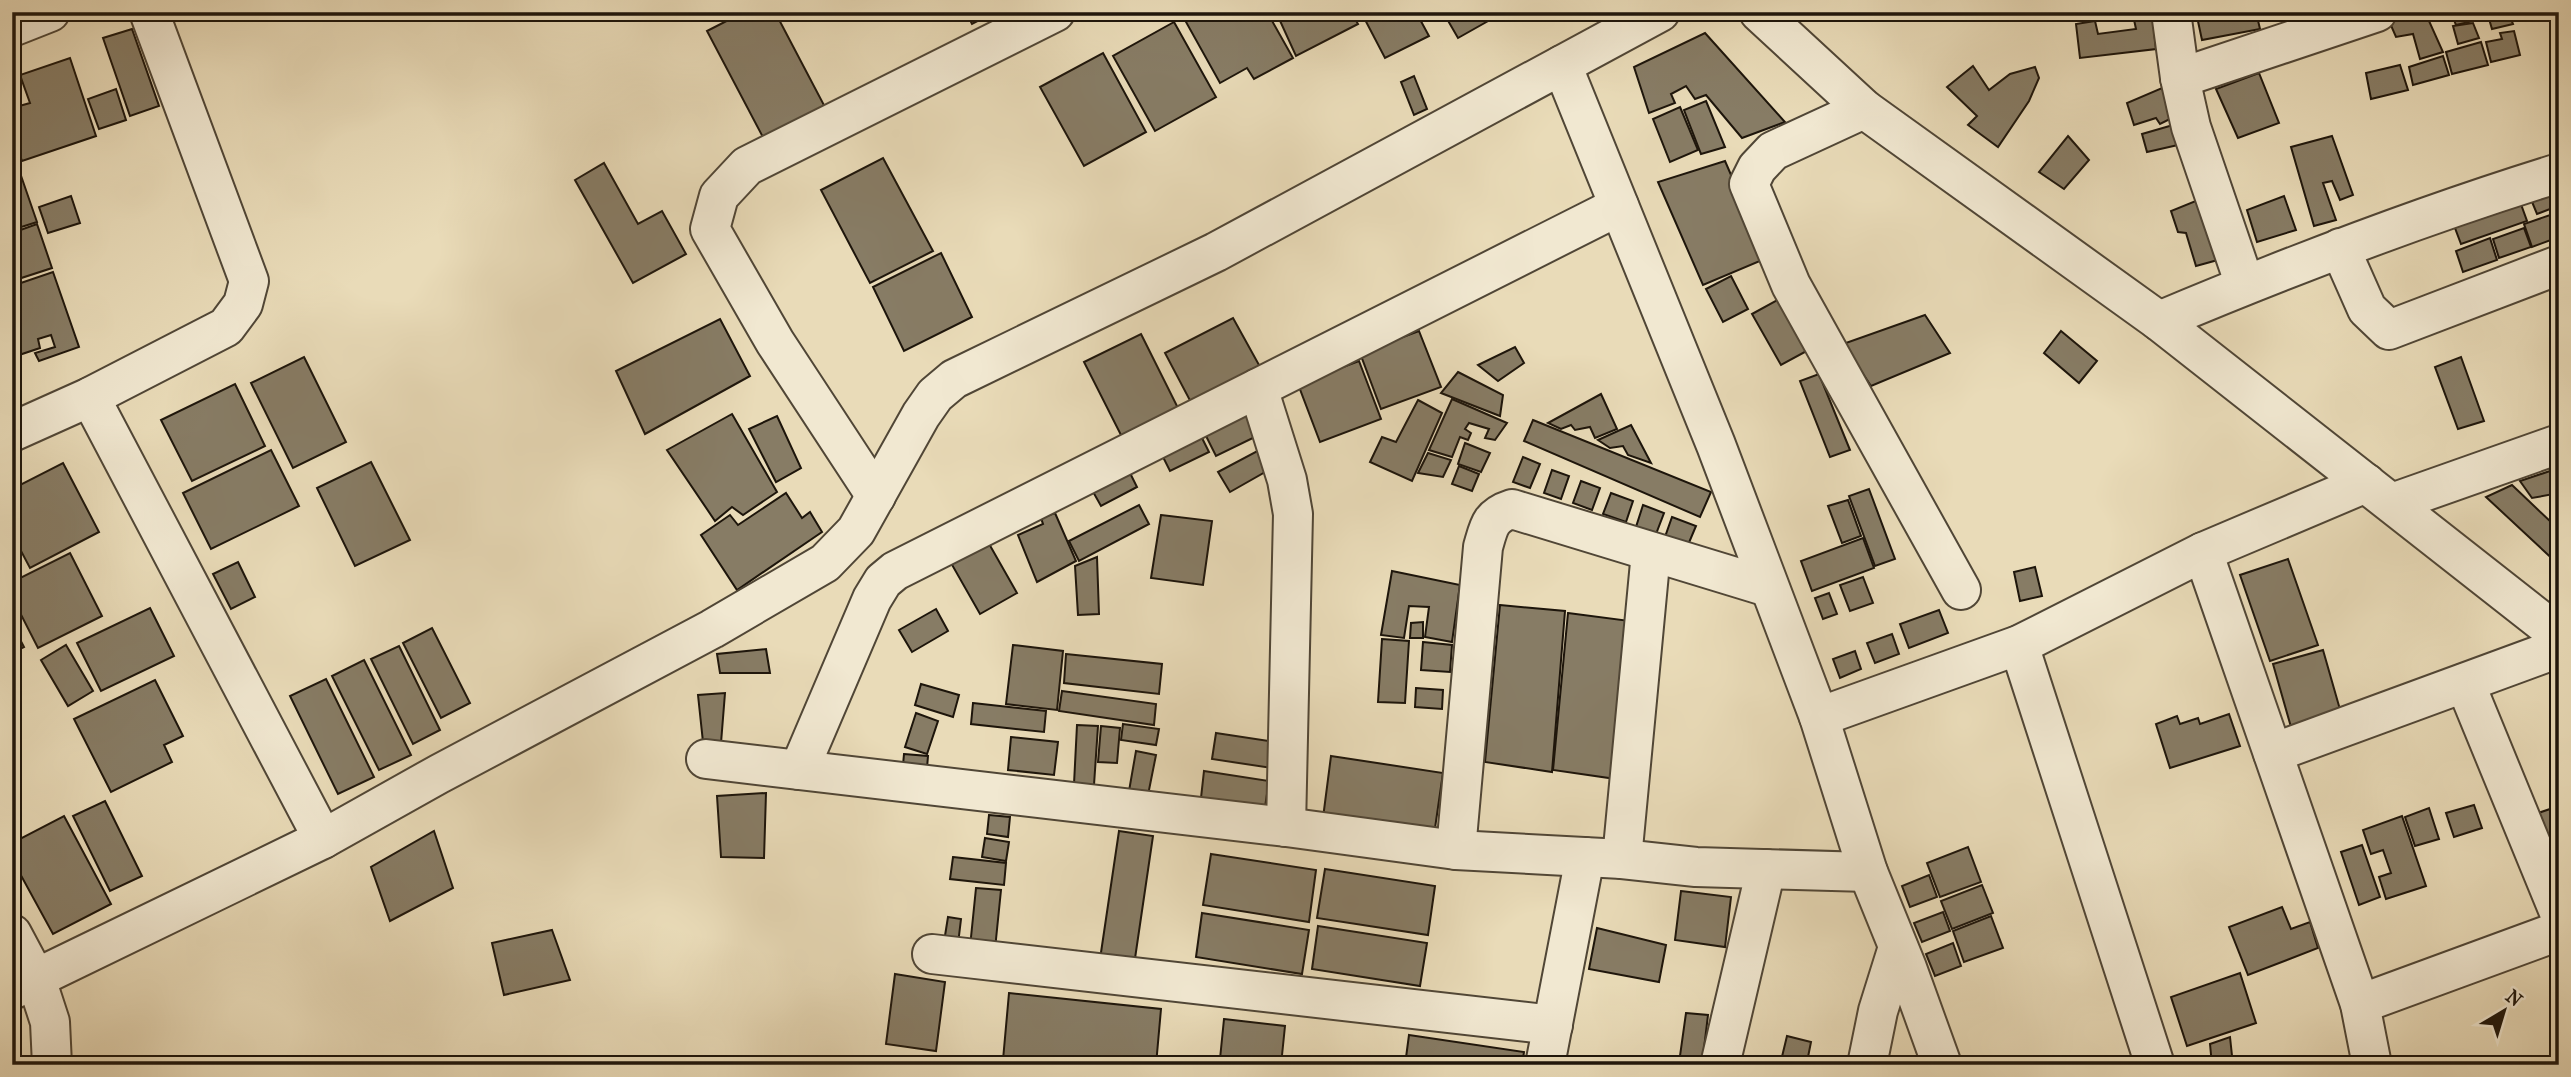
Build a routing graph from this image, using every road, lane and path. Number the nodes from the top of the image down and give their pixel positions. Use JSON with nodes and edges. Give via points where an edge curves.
{"nodes":[{"id":1,"x":50,"y":12,"type":"edge"},
{"id":2,"x":149,"y":12,"type":"edge"},
{"id":3,"x":1055,"y":12,"type":"edge"},
{"id":4,"x":1660,"y":12,"type":"edge"},
{"id":5,"x":1759,"y":12,"type":"edge"},
{"id":6,"x":2171,"y":12,"type":"edge"},
{"id":7,"x":2377,"y":12,"type":"edge"},
{"id":8,"x":2322,"y":21,"type":"edge"},
{"id":9,"x":12,"y":27,"type":"edge"},
{"id":10,"x":1562,"y":65,"type":"junction"},
{"id":11,"x":2180,"y":78,"type":"junction"},
{"id":12,"x":1864,"y":109,"type":"junction"},
{"id":13,"x":2559,"y":173,"type":"edge"},
{"id":14,"x":1619,"y":206,"type":"junction"},
{"id":15,"x":2340,"y":248,"type":"junction"},
{"id":16,"x":2559,"y":265,"type":"edge"},
{"id":17,"x":2245,"y":285,"type":"junction"},
{"id":18,"x":2159,"y":321,"type":"junction"},
{"id":19,"x":1258,"y":388,"type":"junction"},
{"id":20,"x":90,"y":397,"type":"junction"},
{"id":21,"x":12,"y":432,"type":"edge"},
{"id":22,"x":2559,"y":444,"type":"edge"},
{"id":23,"x":2379,"y":493,"type":"junction"},
{"id":24,"x":876,"y":496,"type":"junction"},
{"id":25,"x":1651,"y":552,"type":"junction"},
{"id":26,"x":2203,"y":552,"type":"junction"},
{"id":27,"x":1768,"y":587,"type":"junction"},
{"id":28,"x":1961,"y":590,"type":"dead end"},
{"id":29,"x":2559,"y":635,"type":"edge"},
{"id":30,"x":2019,"y":645,"type":"junction"},
{"id":31,"x":2559,"y":648,"type":"edge"},
{"id":32,"x":2465,"y":683,"type":"junction"},
{"id":33,"x":1819,"y":717,"type":"junction"},
{"id":34,"x":2273,"y":753,"type":"junction"},
{"id":35,"x":706,"y":759,"type":"dead end"},
{"id":36,"x":799,"y":770,"type":"junction"},
{"id":37,"x":1286,"y":827,"type":"junction"},
{"id":38,"x":323,"y":839,"type":"junction"},
{"id":39,"x":1456,"y":850,"type":"junction"},
{"id":40,"x":1604,"y":858,"type":"junction"},
{"id":41,"x":1766,"y":869,"type":"junction"},
{"id":42,"x":1868,"y":872,"type":"junction"},
{"id":43,"x":2559,"y":912,"type":"edge"},
{"id":44,"x":2559,"y":931,"type":"edge"},
{"id":45,"x":12,"y":934,"type":"edge"},
{"id":46,"x":1898,"y":947,"type":"junction"},
{"id":47,"x":932,"y":954,"type":"dead end"},
{"id":48,"x":24,"y":984,"type":"edge"},
{"id":49,"x":2360,"y":1004,"type":"junction"},
{"id":50,"x":1553,"y":1025,"type":"junction"},
{"id":51,"x":52,"y":1065,"type":"edge"},
{"id":52,"x":1545,"y":1065,"type":"edge"},
{"id":53,"x":1720,"y":1065,"type":"edge"},
{"id":54,"x":1867,"y":1065,"type":"edge"},
{"id":55,"x":1942,"y":1065,"type":"edge"},
{"id":56,"x":2155,"y":1065,"type":"edge"},
{"id":57,"x":2372,"y":1065,"type":"edge"}],
"edges":[{"from":1,"to":9,"type":"street"},
{"from":2,"to":20,"type":"street","via":[[249,281],[243,303],[226,327]]},
{"from":3,"to":24,"type":"street","via":[[747,166],[719,196],[710,229],[775,342]]},
{"from":4,"to":10,"type":"street"},
{"from":5,"to":12,"type":"street"},
{"from":6,"to":11,"type":"street"},
{"from":7,"to":8,"type":"street"},
{"from":8,"to":11,"type":"street"},
{"from":10,"to":14,"type":"street"},
{"from":10,"to":24,"type":"street","via":[[1216,252],[954,379],[928,405]]},
{"from":11,"to":17,"type":"street","via":[[2191,127]]},
{"from":12,"to":18,"type":"street"},
{"from":12,"to":28,"type":"street","via":[[1773,151],[1749,184],[1791,285]]},
{"from":13,"to":15,"type":"street"},
{"from":14,"to":19,"type":"street"},
{"from":14,"to":27,"type":"street"},
{"from":15,"to":16,"type":"street","via":[[2367,309],[2389,330]]},
{"from":15,"to":17,"type":"street"},
{"from":17,"to":18,"type":"street"},
{"from":18,"to":23,"type":"street"},
{"from":19,"to":36,"type":"street","via":[[895,571],[872,599]]},
{"from":19,"to":37,"type":"street","via":[[1293,514]]},
{"from":20,"to":21,"type":"street"},
{"from":20,"to":38,"type":"street"},
{"from":22,"to":23,"type":"street"},
{"from":23,"to":26,"type":"street"},
{"from":23,"to":29,"type":"street"},
{"from":24,"to":38,"type":"street","via":[[856,531],[825,563]]},
{"from":25,"to":27,"type":"street"},
{"from":25,"to":39,"type":"street","via":[[1512,509],[1489,524],[1483,547]]},
{"from":25,"to":40,"type":"street"},
{"from":26,"to":30,"type":"street"},
{"from":26,"to":34,"type":"street"},
{"from":27,"to":33,"type":"street"},
{"from":30,"to":33,"type":"street"},
{"from":30,"to":56,"type":"street"},
{"from":31,"to":32,"type":"street"},
{"from":32,"to":34,"type":"street"},
{"from":32,"to":43,"type":"street"},
{"from":33,"to":42,"type":"street"},
{"from":34,"to":49,"type":"street"},
{"from":35,"to":36,"type":"street"},
{"from":36,"to":37,"type":"street"},
{"from":37,"to":39,"type":"street"},
{"from":38,"to":48,"type":"street"},
{"from":39,"to":40,"type":"street"},
{"from":40,"to":41,"type":"street"},
{"from":40,"to":50,"type":"street"},
{"from":41,"to":42,"type":"street"},
{"from":41,"to":53,"type":"street"},
{"from":42,"to":46,"type":"street"},
{"from":44,"to":49,"type":"street"},
{"from":45,"to":48,"type":"street"},
{"from":46,"to":54,"type":"street"},
{"from":46,"to":55,"type":"street"},
{"from":47,"to":50,"type":"street"},
{"from":48,"to":51,"type":"street","via":[[50,1023]]},
{"from":49,"to":57,"type":"street"},
{"from":50,"to":52,"type":"street"}]}
